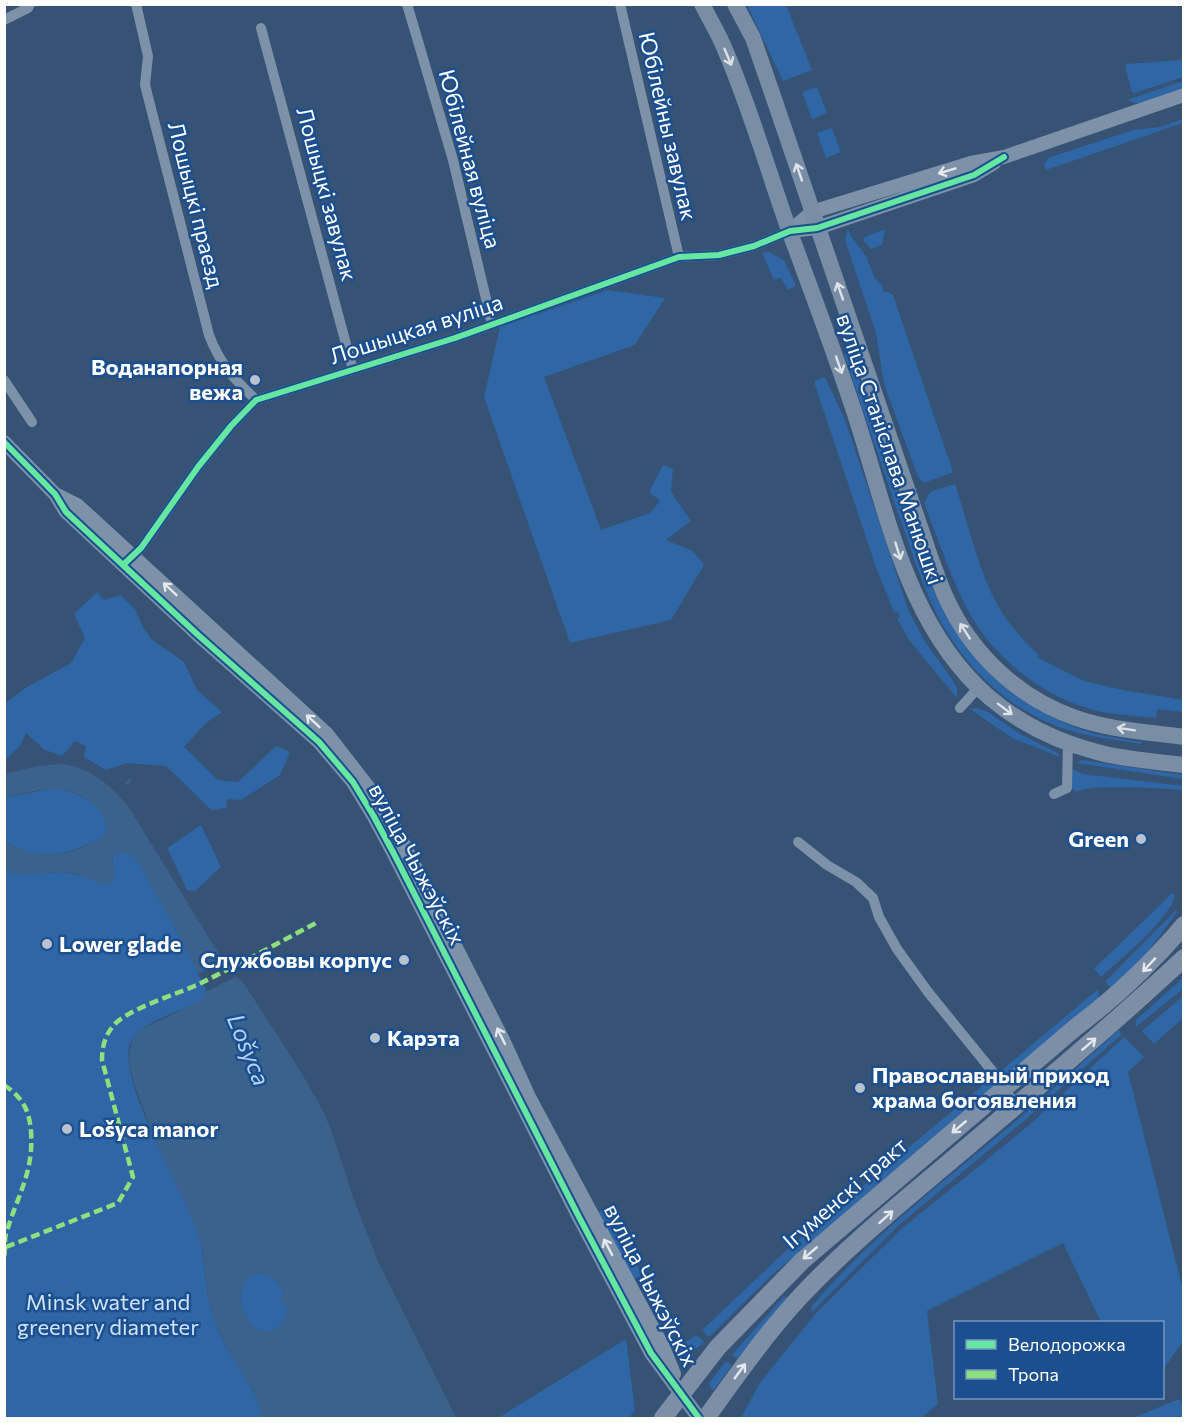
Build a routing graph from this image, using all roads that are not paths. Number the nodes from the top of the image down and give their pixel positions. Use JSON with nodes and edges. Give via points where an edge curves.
{"nodes":[{"id":1,"x":30,"y":4,"type":"edge"},
{"id":2,"x":136,"y":4,"type":"edge"},
{"id":3,"x":407,"y":4,"type":"edge"},
{"id":4,"x":620,"y":4,"type":"edge"},
{"id":5,"x":702,"y":4,"type":"edge"},
{"id":6,"x":735,"y":4,"type":"edge"},
{"id":7,"x":4,"y":20,"type":"edge"},
{"id":8,"x":261,"y":28,"type":"dead end"},
{"id":9,"x":1184,"y":95,"type":"edge"},
{"id":10,"x":815,"y":220,"type":"junction"},
{"id":11,"x":790,"y":231,"type":"junction"},
{"id":12,"x":679,"y":257,"type":"junction"},
{"id":13,"x":492,"y":324,"type":"junction"},
{"id":14,"x":353,"y":370,"type":"junction"},
{"id":15,"x":4,"y":380,"type":"edge"},
{"id":16,"x":256,"y":400,"type":"junction"},
{"id":17,"x":32,"y":422,"type":"dead end"},
{"id":18,"x":4,"y":442,"type":"edge"},
{"id":19,"x":128,"y":560,"type":"junction"},
{"id":20,"x":979,"y":687,"type":"junction"},
{"id":21,"x":960,"y":708,"type":"dead end"},
{"id":22,"x":1184,"y":737,"type":"edge"},
{"id":23,"x":1068,"y":743,"type":"junction"},
{"id":24,"x":1184,"y":765,"type":"edge"},
{"id":25,"x":1054,"y":794,"type":"dead end"},
{"id":26,"x":798,"y":842,"type":"dead end"},
{"id":27,"x":1184,"y":925,"type":"edge"},
{"id":28,"x":1184,"y":958,"type":"edge"},
{"id":29,"x":1004,"y":1089,"type":"junction"},
{"id":30,"x":1016,"y":1106,"type":"junction"},
{"id":31,"x":681,"y":1393,"type":"junction"},
{"id":32,"x":663,"y":1419,"type":"edge"},
{"id":33,"x":699,"y":1419,"type":"edge"},
{"id":34,"x":706,"y":1419,"type":"edge"}],
"edges":[{"from":1,"to":7,"type":"street"},
{"from":2,"to":16,"type":"street","name":"Лошыцкі праезд","via":[[148,56],[146,85],[209,335],[226,369]]},
{"from":3,"to":13,"type":"street","name":"Юбілейная вуліца","via":[[453,160]]},
{"from":4,"to":12,"type":"street","name":"Юбілейны завулак"},
{"from":5,"to":11,"type":"main road","name":"вуліца Станіслава Манюшкі","one_way":true,"via":[[746,100]]},
{"from":10,"to":6,"type":"main road","name":"вуліца Станіслава Манюшкі","one_way":true,"via":[[753,38]]},
{"from":8,"to":14,"type":"street","name":"Лошыцкі завулак"},
{"from":9,"to":10,"type":"street","via":[[1004,157],[974,175]]},
{"from":10,"to":11,"type":"street"},
{"from":22,"to":10,"type":"main road","name":"вуліца Станіслава Манюшкі","one_way":true,"via":[[1106,726],[1054,710],[1009,681],[967,635],[949,606],[931,559]]},
{"from":11,"to":12,"type":"street","name":"Лошыцкая вуліца","via":[[719,255]]},
{"from":11,"to":20,"type":"main road","name":"вуліца Станіслава Манюшкі","one_way":true,"via":[[835,352],[904,570],[942,643]]},
{"from":12,"to":13,"type":"street","name":"Лошыцкая вуліца"},
{"from":13,"to":14,"type":"street","name":"Лошыцкая вуліца"},
{"from":14,"to":16,"type":"street","name":"Лошыцкая вуліца"},
{"from":15,"to":17,"type":"street"},
{"from":16,"to":19,"type":"street","name":"Лошыцкая вуліца","via":[[198,466],[158,525]]},
{"from":18,"to":19,"type":"street","name":"вуліца Чыжэўскіх","via":[[55,494],[66,512]]},
{"from":19,"to":31,"type":"street","name":"вуліца Чыжэўскіх","via":[[327,734],[386,810],[529,1097],[663,1347]]},
{"from":20,"to":21,"type":"street"},
{"from":20,"to":23,"type":"main road","name":"вуліца Станіслава Манюшкі","one_way":true,"via":[[1010,714]]},
{"from":23,"to":24,"type":"main road","name":"вуліца Станіслава Манюшкі","via":[[1099,753]]},
{"from":23,"to":25,"type":"street","via":[[1067,788]]},
{"from":26,"to":29,"type":"street","via":[[873,897],[897,949]]},
{"from":27,"to":29,"type":"main road","name":"Ігуменскі тракт","one_way":true,"via":[[1111,1001]]},
{"from":30,"to":28,"type":"main road","name":"Ігуменскі тракт","one_way":true},
{"from":29,"to":30,"type":"street"},
{"from":29,"to":31,"type":"main road","name":"Ігуменскі тракт","one_way":true,"via":[[802,1261],[718,1347]]},
{"from":34,"to":30,"type":"main road","name":"Ігуменскі тракт","one_way":true,"via":[[797,1300],[910,1195]]},
{"from":31,"to":32,"type":"main road","name":"Ігуменскі тракт"},
{"from":31,"to":33,"type":"street","name":"вуліца Чыжэўскіх"}]}
